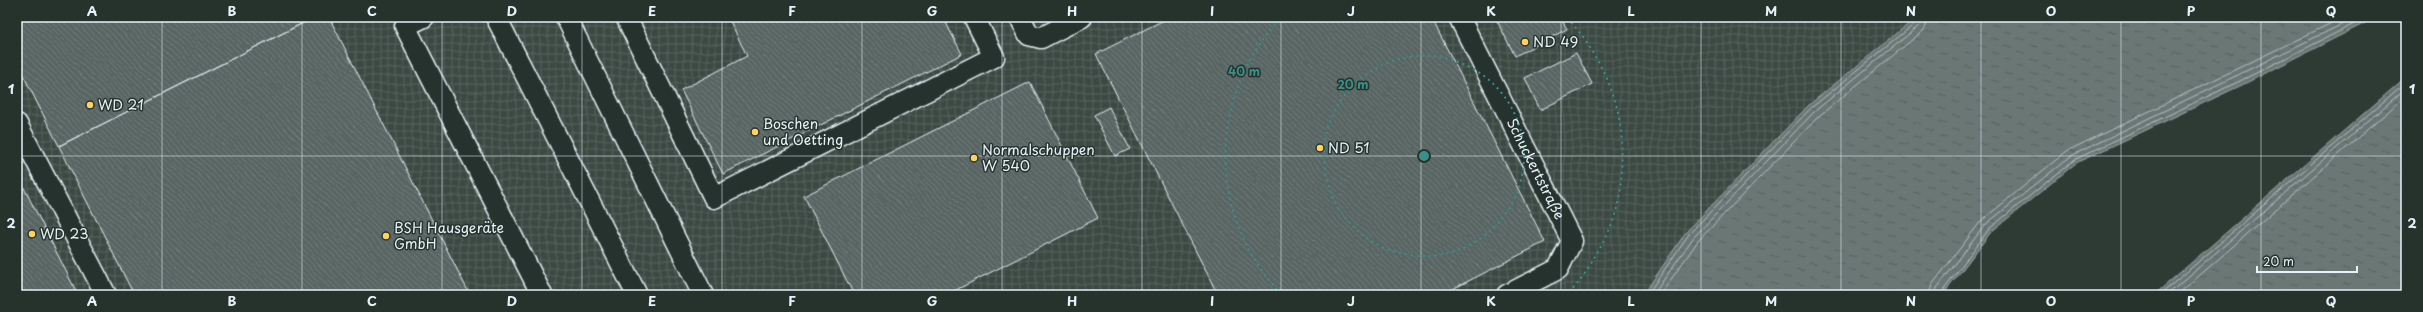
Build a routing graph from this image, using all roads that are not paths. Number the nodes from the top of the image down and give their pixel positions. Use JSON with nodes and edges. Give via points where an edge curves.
{"nodes":[{"id":1,"x":424,"y":17,"type":"edge"},
{"id":2,"x":496,"y":17,"type":"edge"},
{"id":3,"x":566,"y":17,"type":"edge"},
{"id":4,"x":626,"y":17,"type":"edge"},
{"id":5,"x":974,"y":17,"type":"edge"},
{"id":6,"x":1020,"y":17,"type":"edge"},
{"id":7,"x":1082,"y":17,"type":"edge"},
{"id":8,"x":1459,"y":17,"type":"edge"},
{"id":9,"x":17,"y":124,"type":"edge"},
{"id":10,"x":106,"y":295,"type":"edge"},
{"id":11,"x":542,"y":295,"type":"edge"},
{"id":12,"x":637,"y":295,"type":"edge"},
{"id":13,"x":703,"y":295,"type":"edge"},
{"id":14,"x":1507,"y":295,"type":"edge"}],
"edges":[{"from":1,"to":11,"type":"lane","via":[[405,26]]},
{"from":2,"to":12,"type":"lane"},
{"from":3,"to":13,"type":"lane"},
{"from":4,"to":5,"type":"lane","via":[[714,198],[994,57]]},
{"from":6,"to":7,"type":"lane","via":[[1029,35],[1041,38]]},
{"from":8,"to":14,"type":"lane","name":"Schuckertstraße","via":[[1572,241],[1558,269]]},
{"from":9,"to":10,"type":"lane"}]}
